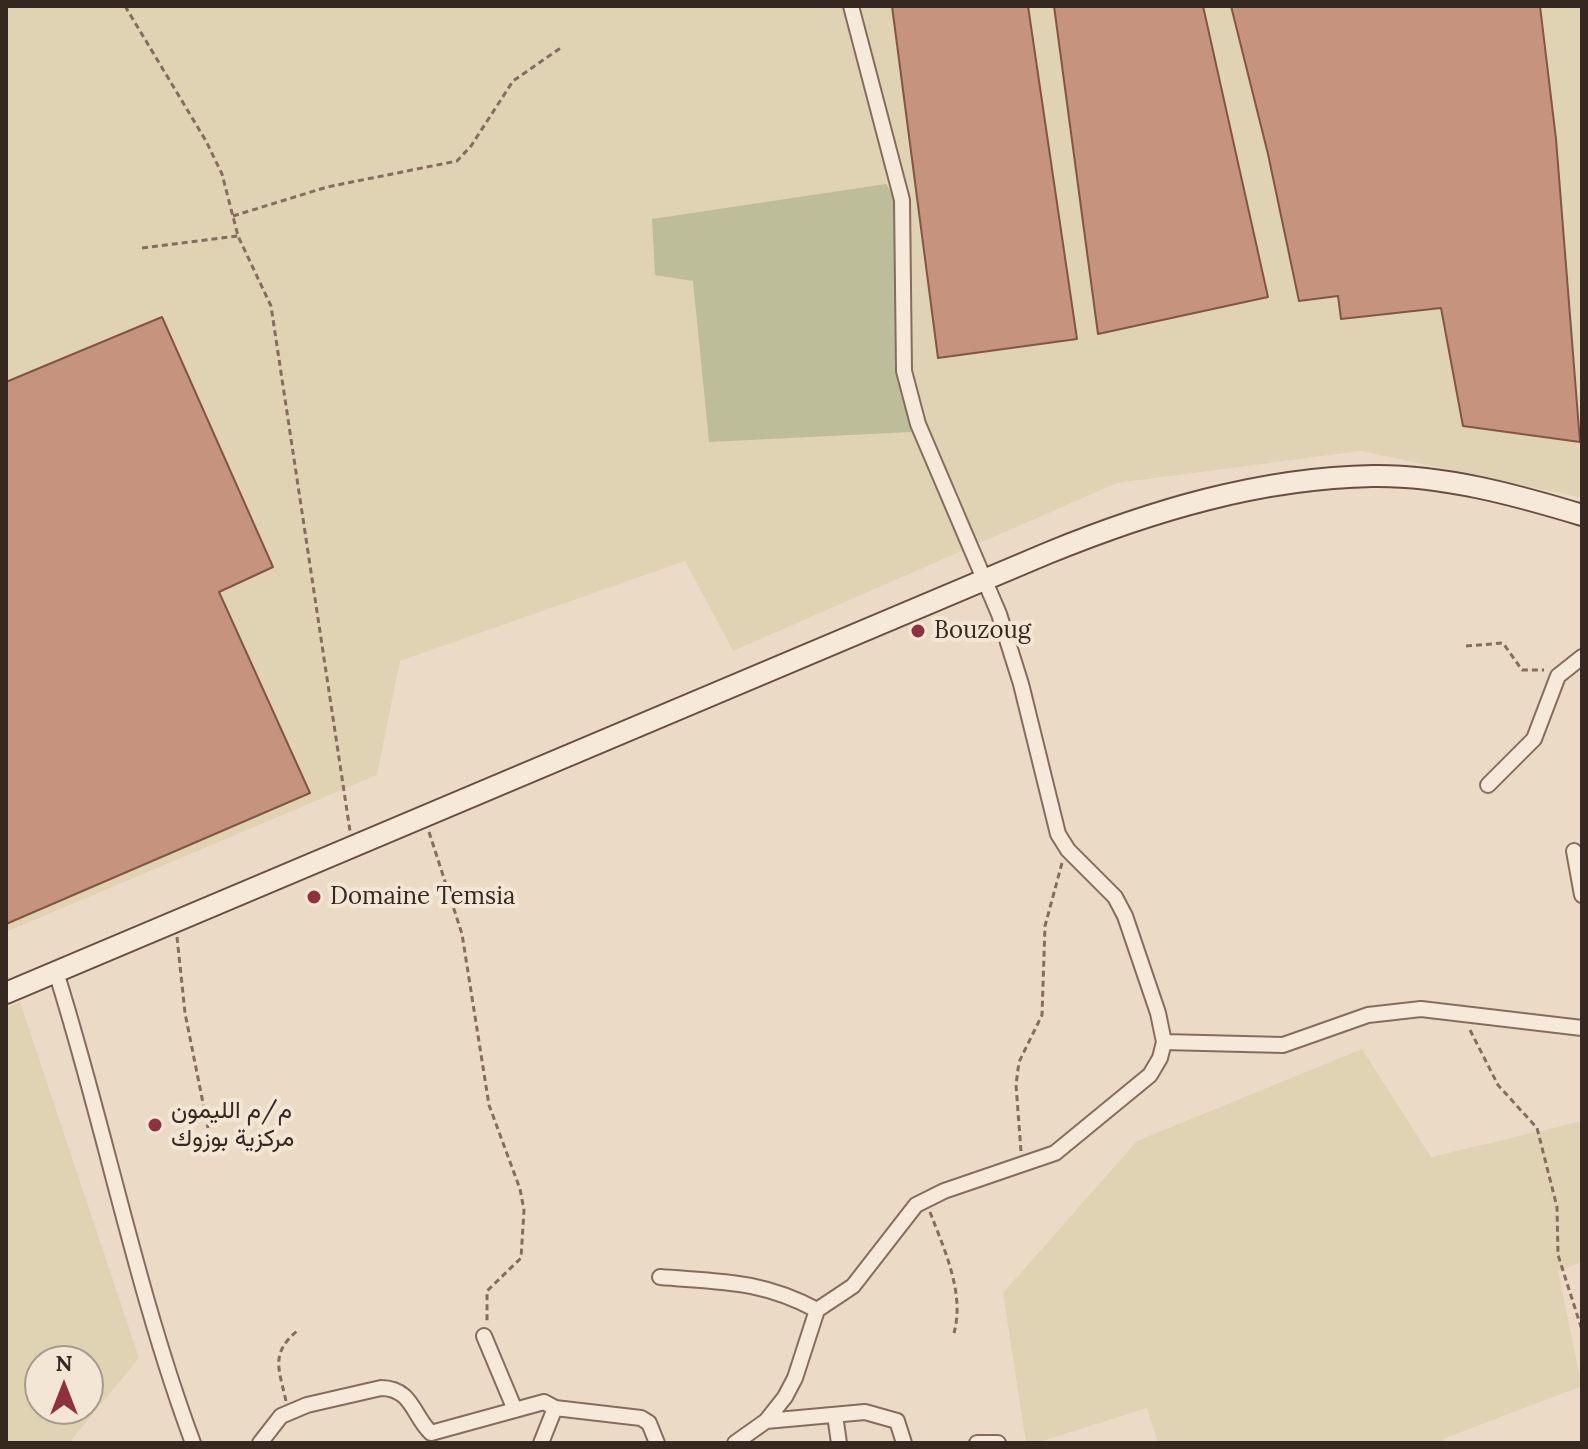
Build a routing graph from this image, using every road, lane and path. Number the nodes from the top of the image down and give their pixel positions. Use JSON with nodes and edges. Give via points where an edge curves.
{"nodes":[{"id":1,"x":125,"y":6,"type":"edge"},
{"id":2,"x":851,"y":6,"type":"edge"},
{"id":3,"x":562,"y":47,"type":"dead end"},
{"id":4,"x":233,"y":216,"type":"junction"},
{"id":5,"x":238,"y":236,"type":"junction"},
{"id":6,"x":142,"y":248,"type":"dead end"},
{"id":7,"x":1582,"y":515,"type":"edge"},
{"id":8,"x":984,"y":580,"type":"junction"},
{"id":9,"x":1466,"y":646,"type":"dead end"},
{"id":10,"x":1582,"y":657,"type":"edge"},
{"id":11,"x":1565,"y":669,"type":"junction"},
{"id":12,"x":1488,"y":785,"type":"dead end"},
{"id":13,"x":424,"y":816,"type":"junction"},
{"id":14,"x":352,"y":847,"type":"junction"},
{"id":15,"x":1066,"y":847,"type":"junction"},
{"id":16,"x":1574,"y":851,"type":"dead end"},
{"id":17,"x":1582,"y":895,"type":"edge"},
{"id":18,"x":176,"y":921,"type":"junction"},
{"id":19,"x":56,"y":972,"type":"junction"},
{"id":20,"x":6,"y":993,"type":"edge"},
{"id":21,"x":1460,"y":1012,"type":"junction"},
{"id":22,"x":1582,"y":1028,"type":"edge"},
{"id":23,"x":1164,"y":1042,"type":"junction"},
{"id":24,"x":208,"y":1128,"type":"dead end"},
{"id":25,"x":1022,"y":1167,"type":"junction"},
{"id":26,"x":926,"y":1200,"type":"junction"},
{"id":27,"x":660,"y":1277,"type":"dead end"},
{"id":28,"x":817,"y":1310,"type":"junction"},
{"id":29,"x":1582,"y":1330,"type":"edge"},
{"id":30,"x":297,"y":1331,"type":"dead end"},
{"id":31,"x":954,"y":1333,"type":"dead end"},
{"id":32,"x":484,"y":1336,"type":"joint"},
{"id":33,"x":555,"y":1408,"type":"junction"},
{"id":34,"x":515,"y":1410,"type":"junction"},
{"id":35,"x":288,"y":1412,"type":"junction"},
{"id":36,"x":835,"y":1415,"type":"junction"},
{"id":37,"x":766,"y":1421,"type":"junction"},
{"id":38,"x":193,"y":1443,"type":"edge"},
{"id":39,"x":260,"y":1443,"type":"edge"},
{"id":40,"x":541,"y":1443,"type":"edge"},
{"id":41,"x":657,"y":1443,"type":"edge"},
{"id":42,"x":735,"y":1443,"type":"edge"},
{"id":43,"x":839,"y":1443,"type":"edge"},
{"id":44,"x":904,"y":1443,"type":"edge"},
{"id":45,"x":977,"y":1443,"type":"edge"},
{"id":46,"x":998,"y":1443,"type":"edge"}],
"edges":[{"from":1,"to":4,"type":"path","via":[[206,141]]},
{"from":2,"to":8,"type":"street","via":[[902,200],[904,371],[918,424]]},
{"from":3,"to":4,"type":"path","via":[[513,81],[457,161],[327,187]]},
{"from":4,"to":5,"type":"path"},
{"from":5,"to":6,"type":"path"},
{"from":5,"to":14,"type":"path","via":[[271,306]]},
{"from":7,"to":8,"type":"main road","via":[[1526,498],[1423,479],[1373,476],[1280,484],[1150,515]]},
{"from":8,"to":13,"type":"main road"},
{"from":8,"to":15,"type":"street","via":[[1021,684],[1058,834]]},
{"from":9,"to":11,"type":"path","via":[[1503,643],[1522,670]]},
{"from":10,"to":11,"type":"street"},
{"from":11,"to":12,"type":"street","via":[[1554,682],[1534,739]]},
{"from":13,"to":14,"type":"main road"},
{"from":13,"to":32,"type":"path","via":[[462,934],[489,1105],[524,1210],[521,1258],[487,1291]]},
{"from":14,"to":18,"type":"main road"},
{"from":15,"to":23,"type":"street","via":[[1115,897],[1125,916]]},
{"from":15,"to":25,"type":"path","via":[[1045,926],[1042,1015],[1019,1062]]},
{"from":16,"to":17,"type":"street"},
{"from":18,"to":19,"type":"main road"},
{"from":18,"to":24,"type":"path","via":[[185,1013]]},
{"from":19,"to":20,"type":"main road"},
{"from":19,"to":38,"type":"street"},
{"from":21,"to":22,"type":"street"},
{"from":21,"to":23,"type":"street","via":[[1421,1009],[1368,1015],[1283,1045]]},
{"from":21,"to":29,"type":"path","via":[[1498,1085],[1537,1128],[1557,1207],[1558,1255]]},
{"from":23,"to":25,"type":"street","via":[[1150,1075],[1069,1145]]},
{"from":25,"to":26,"type":"street"},
{"from":26,"to":28,"type":"street","via":[[902,1220],[853,1286]]},
{"from":26,"to":31,"type":"path","via":[[955,1290]]},
{"from":27,"to":28,"type":"street","via":[[754,1284]]},
{"from":28,"to":37,"type":"street","via":[[795,1378]]},
{"from":30,"to":35,"type":"path","via":[[281,1346],[278,1358]]},
{"from":32,"to":34,"type":"street"},
{"from":33,"to":34,"type":"street","via":[[544,1402]]},
{"from":33,"to":40,"type":"street"},
{"from":33,"to":41,"type":"street","via":[[641,1418],[649,1423]]},
{"from":34,"to":35,"type":"street","via":[[431,1433],[412,1403],[394,1388],[381,1388]]},
{"from":35,"to":39,"type":"street","via":[[274,1421]]},
{"from":36,"to":37,"type":"street"},
{"from":36,"to":43,"type":"street"},
{"from":36,"to":44,"type":"street","via":[[873,1412],[896,1420]]},
{"from":37,"to":42,"type":"street"},
{"from":45,"to":46,"type":"street"}]}
